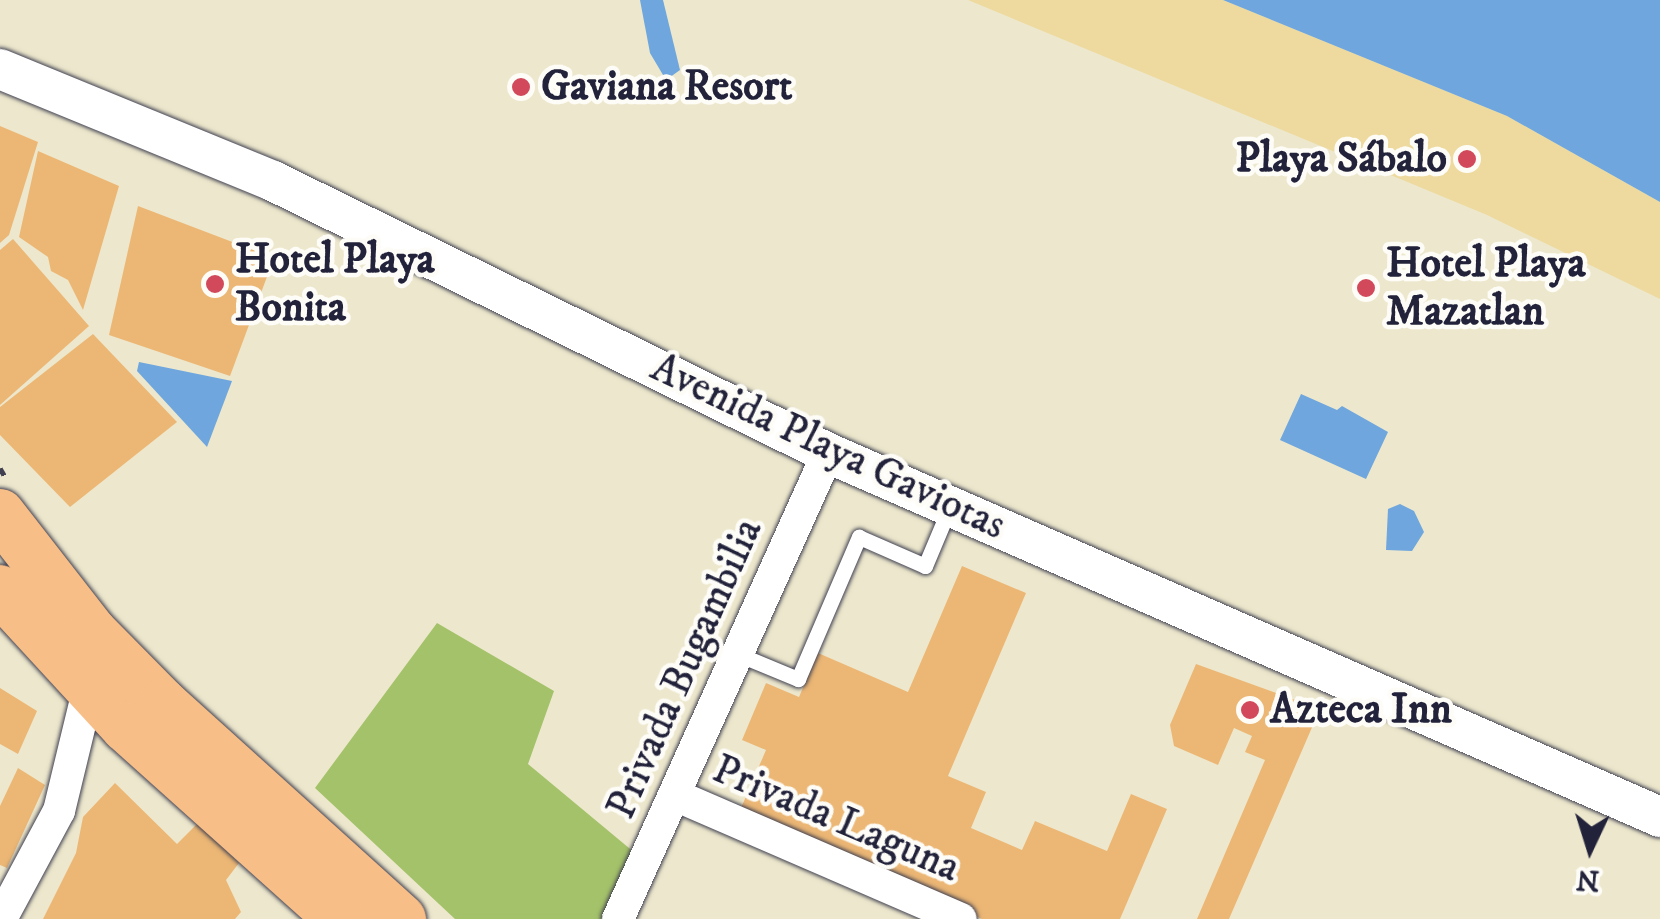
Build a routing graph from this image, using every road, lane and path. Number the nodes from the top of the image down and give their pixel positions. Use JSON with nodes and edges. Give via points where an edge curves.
{"nodes":[{"id":1,"x":0,"y":69,"type":"edge"},
{"id":2,"x":828,"y":453,"type":"junction"},
{"id":3,"x":950,"y":506,"type":"junction"},
{"id":4,"x":0,"y":514,"type":"edge"},
{"id":5,"x":0,"y":590,"type":"edge"},
{"id":6,"x":740,"y":654,"type":"junction"},
{"id":7,"x":90,"y":687,"type":"junction"},
{"id":8,"x":677,"y":796,"type":"junction"},
{"id":9,"x":1660,"y":817,"type":"edge"},
{"id":10,"x":1,"y":919,"type":"edge"},
{"id":11,"x":340,"y":919,"type":"edge"},
{"id":12,"x":400,"y":919,"type":"edge"},
{"id":13,"x":618,"y":919,"type":"edge"},
{"id":14,"x":961,"y":919,"type":"edge"}],
"edges":[{"from":1,"to":2,"type":"street","name":"Avenida Playa Gaviotas","via":[[273,181]]},
{"from":2,"to":3,"type":"street","name":"Avenida Playa Gaviotas"},
{"from":2,"to":6,"type":"street","name":"Privada Bugambilia"},
{"from":3,"to":6,"type":"lane","via":[[925,566],[859,537],[798,680]]},
{"from":3,"to":9,"type":"street","name":"Avenida Playa Gaviotas"},
{"from":4,"to":12,"type":"main road","via":[[92,632],[163,704]]},
{"from":5,"to":7,"type":"main road"},
{"from":6,"to":8,"type":"street","name":"Privada Bugambilia"},
{"from":7,"to":10,"type":"street","via":[[59,811]]},
{"from":7,"to":11,"type":"main road","via":[[172,771]]},
{"from":8,"to":13,"type":"street","name":"Privada Bugambilia"},
{"from":8,"to":14,"type":"street","name":"Privada Laguna"}]}
